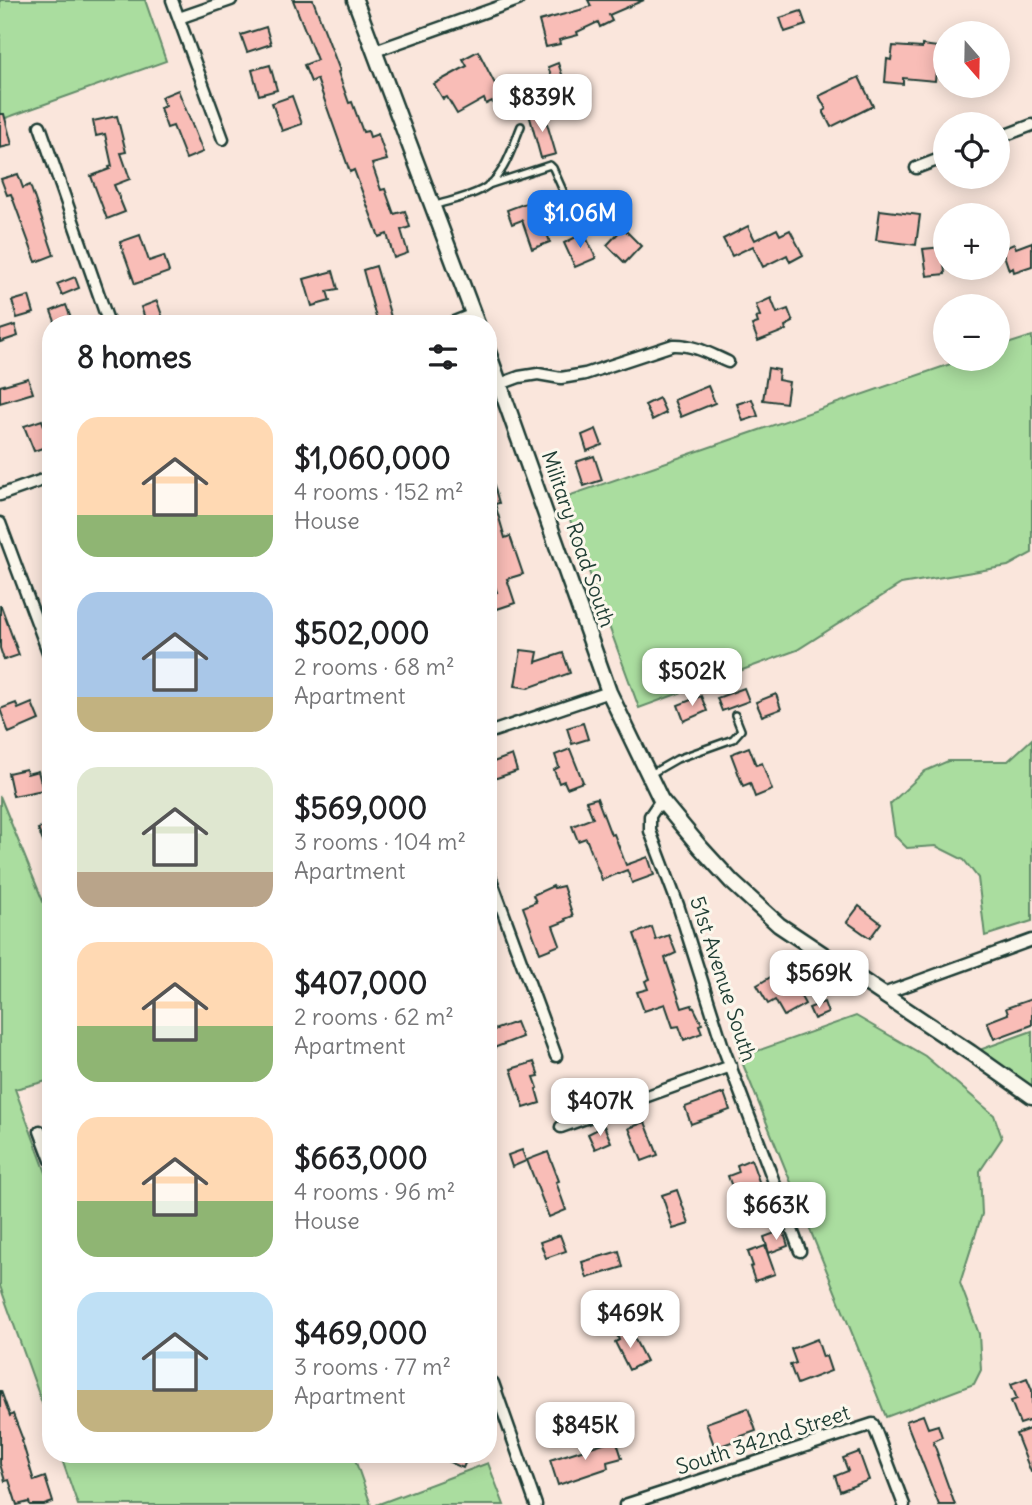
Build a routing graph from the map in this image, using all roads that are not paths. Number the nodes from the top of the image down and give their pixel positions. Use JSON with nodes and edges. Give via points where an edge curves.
{"nodes":[{"id":1,"x":172,"y":0,"type":"edge"},
{"id":2,"x":231,"y":0,"type":"edge"},
{"id":3,"x":355,"y":0,"type":"edge"},
{"id":4,"x":518,"y":0,"type":"edge"},
{"id":5,"x":179,"y":18,"type":"junction"},
{"id":6,"x":375,"y":51,"type":"junction"},
{"id":7,"x":1032,"y":125,"type":"edge"},
{"id":8,"x":40,"y":126,"type":"dead end"},
{"id":9,"x":521,"y":126,"type":"dead end"},
{"id":10,"x":1010,"y":133,"type":"edge"},
{"id":11,"x":223,"y":139,"type":"dead end"},
{"id":12,"x":933,"y":162,"type":"edge"},
{"id":13,"x":916,"y":168,"type":"dead end"},
{"id":14,"x":488,"y":185,"type":"junction"},
{"id":15,"x":433,"y":206,"type":"junction"},
{"id":16,"x":579,"y":227,"type":"dead end"},
{"id":17,"x":106,"y":315,"type":"edge"},
{"id":18,"x":474,"y":315,"type":"edge"},
{"id":19,"x":728,"y":362,"type":"dead end"},
{"id":20,"x":497,"y":376,"type":"edge"},
{"id":21,"x":500,"y":384,"type":"junction"},
{"id":22,"x":42,"y":480,"type":"edge"},
{"id":23,"x":0,"y":495,"type":"edge"},
{"id":24,"x":0,"y":523,"type":"edge"},
{"id":25,"x":42,"y":636,"type":"edge"},
{"id":26,"x":609,"y":692,"type":"junction"},
{"id":27,"x":735,"y":715,"type":"dead end"},
{"id":28,"x":497,"y":730,"type":"edge"},
{"id":29,"x":649,"y":775,"type":"junction"},
{"id":30,"x":661,"y":800,"type":"junction"},
{"id":31,"x":497,"y":895,"type":"edge"},
{"id":32,"x":1032,"y":940,"type":"edge"},
{"id":33,"x":883,"y":994,"type":"junction"},
{"id":34,"x":556,"y":1056,"type":"dead end"},
{"id":35,"x":731,"y":1066,"type":"junction"},
{"id":36,"x":1032,"y":1096,"type":"edge"},
{"id":37,"x":561,"y":1128,"type":"dead end"},
{"id":38,"x":40,"y":1131,"type":"dead end"},
{"id":39,"x":42,"y":1136,"type":"edge"},
{"id":40,"x":800,"y":1251,"type":"dead end"},
{"id":41,"x":497,"y":1394,"type":"edge"},
{"id":42,"x":536,"y":1505,"type":"edge"},
{"id":43,"x":625,"y":1505,"type":"edge"},
{"id":44,"x":904,"y":1505,"type":"edge"}],
"edges":[{"from":1,"to":5,"type":"street"},
{"from":2,"to":5,"type":"street"},
{"from":3,"to":6,"type":"main road"},
{"from":4,"to":6,"type":"street"},
{"from":5,"to":11,"type":"street"},
{"from":6,"to":15,"type":"main road"},
{"from":7,"to":10,"type":"street"},
{"from":8,"to":17,"type":"street"},
{"from":9,"to":14,"type":"lane","via":[[508,157]]},
{"from":12,"to":13,"type":"street"},
{"from":14,"to":15,"type":"lane"},
{"from":14,"to":16,"type":"lane","via":[[550,165]]},
{"from":15,"to":18,"type":"main road"},
{"from":19,"to":21,"type":"street","via":[[697,348],[673,345],[585,374],[561,378],[538,374]]},
{"from":20,"to":21,"type":"main road","name":"Military Road South"},
{"from":21,"to":26,"type":"main road","name":"Military Road South"},
{"from":22,"to":23,"type":"street"},
{"from":24,"to":25,"type":"street"},
{"from":26,"to":28,"type":"street"},
{"from":26,"to":29,"type":"main road","name":"Military Road South"},
{"from":27,"to":29,"type":"lane","via":[[741,730],[733,739],[677,759]]},
{"from":29,"to":30,"type":"main road","name":"Military Road South"},
{"from":30,"to":33,"type":"main road","name":"Military Road South","via":[[732,882],[779,925]]},
{"from":30,"to":35,"type":"street","name":"51st Avenue South","via":[[650,816],[650,831]]},
{"from":31,"to":34,"type":"street"},
{"from":32,"to":33,"type":"street"},
{"from":33,"to":36,"type":"main road","name":"Military Road South"},
{"from":35,"to":37,"type":"street"},
{"from":35,"to":40,"type":"street","name":"51st Avenue South"},
{"from":38,"to":39,"type":"street"},
{"from":41,"to":42,"type":"street"},
{"from":43,"to":44,"type":"street","name":"South 342nd Street","via":[[873,1424]]}]}
